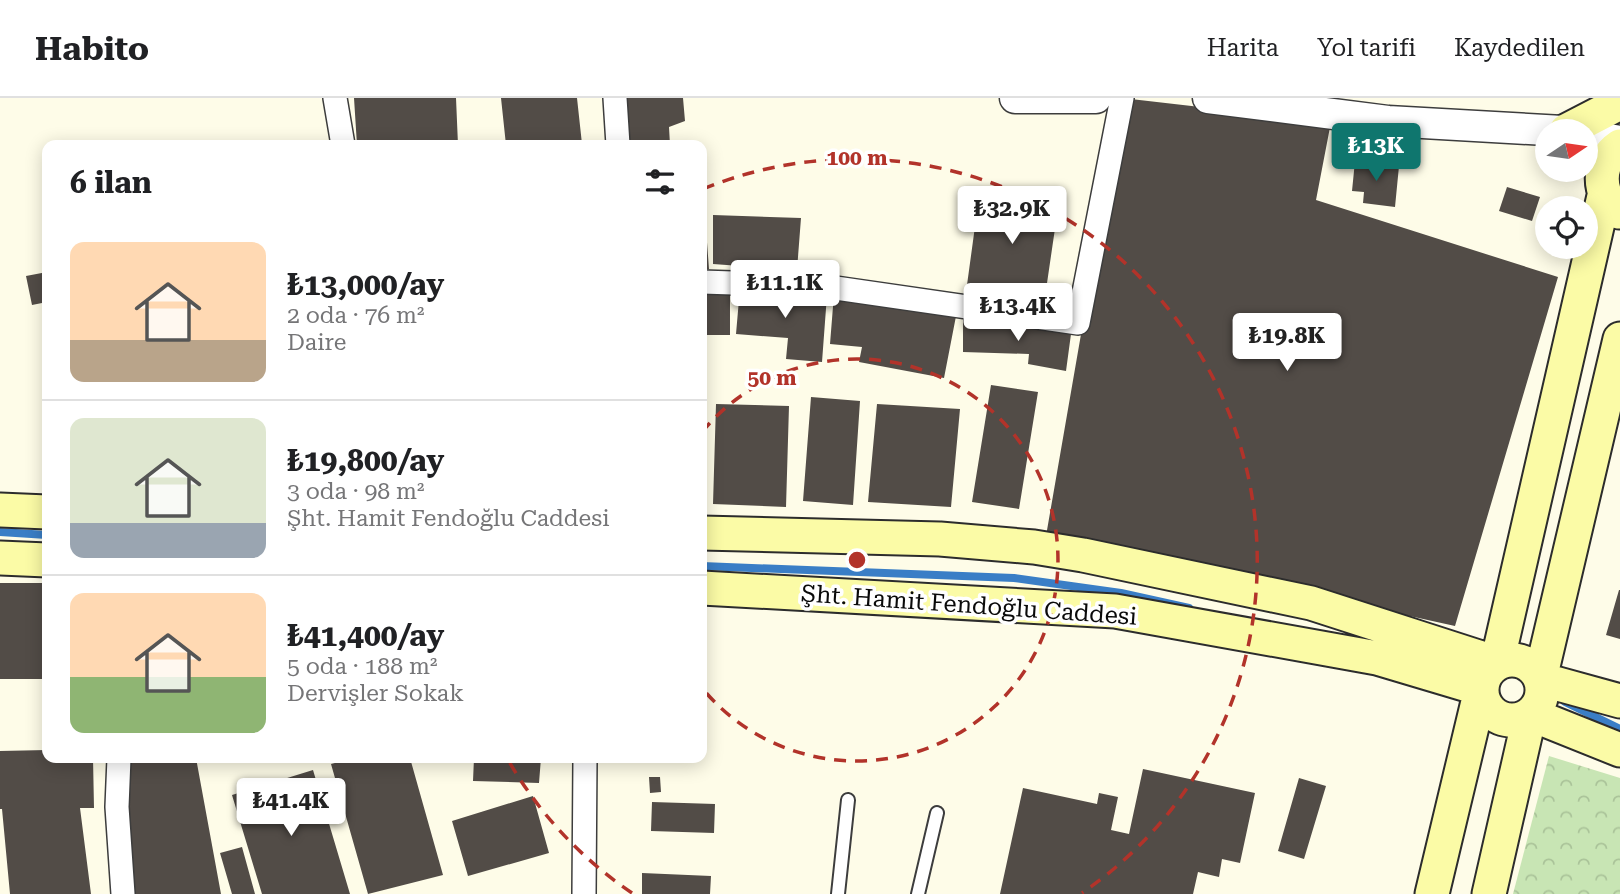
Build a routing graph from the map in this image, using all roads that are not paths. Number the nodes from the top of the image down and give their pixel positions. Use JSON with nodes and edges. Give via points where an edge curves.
{"nodes":[{"id":1,"x":335,"y":98,"type":"edge"},
{"id":2,"x":615,"y":98,"type":"edge"},
{"id":3,"x":1015,"y":98,"type":"edge"},
{"id":4,"x":1096,"y":98,"type":"edge"},
{"id":5,"x":1122,"y":98,"type":"edge"},
{"id":6,"x":1208,"y":98,"type":"edge"},
{"id":7,"x":1620,"y":98,"type":"edge"},
{"id":8,"x":1589,"y":119,"type":"edge"},
{"id":9,"x":1535,"y":129,"type":"edge"},
{"id":10,"x":1598,"y":138,"type":"edge"},
{"id":11,"x":342,"y":140,"type":"edge"},
{"id":12,"x":618,"y":140,"type":"edge"},
{"id":13,"x":1620,"y":144,"type":"edge"},
{"id":14,"x":1612,"y":204,"type":"edge"},
{"id":15,"x":707,"y":282,"type":"edge"},
{"id":16,"x":1620,"y":339,"type":"edge"},
{"id":17,"x":0,"y":510,"type":"edge"},
{"id":18,"x":42,"y":512,"type":"edge"},
{"id":19,"x":707,"y":533,"type":"edge"},
{"id":20,"x":0,"y":558,"type":"edge"},
{"id":21,"x":42,"y":560,"type":"edge"},
{"id":22,"x":707,"y":589,"type":"edge"},
{"id":23,"x":1489,"y":676,"type":"junction"},
{"id":24,"x":1540,"y":679,"type":"junction"},
{"id":25,"x":1620,"y":701,"type":"edge"},
{"id":26,"x":1530,"y":715,"type":"junction"},
{"id":27,"x":1620,"y":750,"type":"edge"},
{"id":28,"x":119,"y":763,"type":"edge"},
{"id":29,"x":585,"y":763,"type":"edge"},
{"id":30,"x":848,"y":800,"type":"dead end"},
{"id":31,"x":937,"y":813,"type":"dead end"},
{"id":32,"x":122,"y":894,"type":"edge"},
{"id":33,"x":584,"y":894,"type":"edge"},
{"id":34,"x":838,"y":894,"type":"edge"},
{"id":35,"x":918,"y":894,"type":"edge"},
{"id":36,"x":1432,"y":894,"type":"edge"},
{"id":37,"x":1489,"y":894,"type":"edge"}],
"edges":[{"from":1,"to":11,"type":"street"},
{"from":2,"to":12,"type":"street"},
{"from":3,"to":4,"type":"street"},
{"from":5,"to":15,"type":"street","via":[[1078,323],[822,286]]},
{"from":6,"to":9,"type":"street","via":[[1388,121]]},
{"from":7,"to":8,"type":"main road","via":[[1616,106]]},
{"from":10,"to":13,"type":"street"},
{"from":13,"to":14,"type":"main road","via":[[1602,171]]},
{"from":14,"to":23,"type":"main road"},
{"from":16,"to":24,"type":"main road"},
{"from":17,"to":18,"type":"main road"},
{"from":19,"to":23,"type":"main road","name":"Şht. Hamit Fendoğlu Caddesi","via":[[940,539],[1058,551],[1311,603]]},
{"from":20,"to":21,"type":"main road"},
{"from":22,"to":23,"type":"main road","name":"Şht. Hamit Fendoğlu Caddesi","via":[[1115,611]]},
{"from":23,"to":24,"type":"main road","via":[[1517,660],[1527,663]]},
{"from":23,"to":26,"type":"main road","via":[[1487,708],[1493,714],[1512,720]]},
{"from":23,"to":36,"type":"main road"},
{"from":24,"to":25,"type":"main road"},
{"from":24,"to":26,"type":"main road","via":[[1541,699]]},
{"from":26,"to":27,"type":"main road"},
{"from":26,"to":37,"type":"main road"},
{"from":28,"to":32,"type":"street"},
{"from":29,"to":33,"type":"street"},
{"from":30,"to":34,"type":"lane"},
{"from":31,"to":35,"type":"lane"}]}
